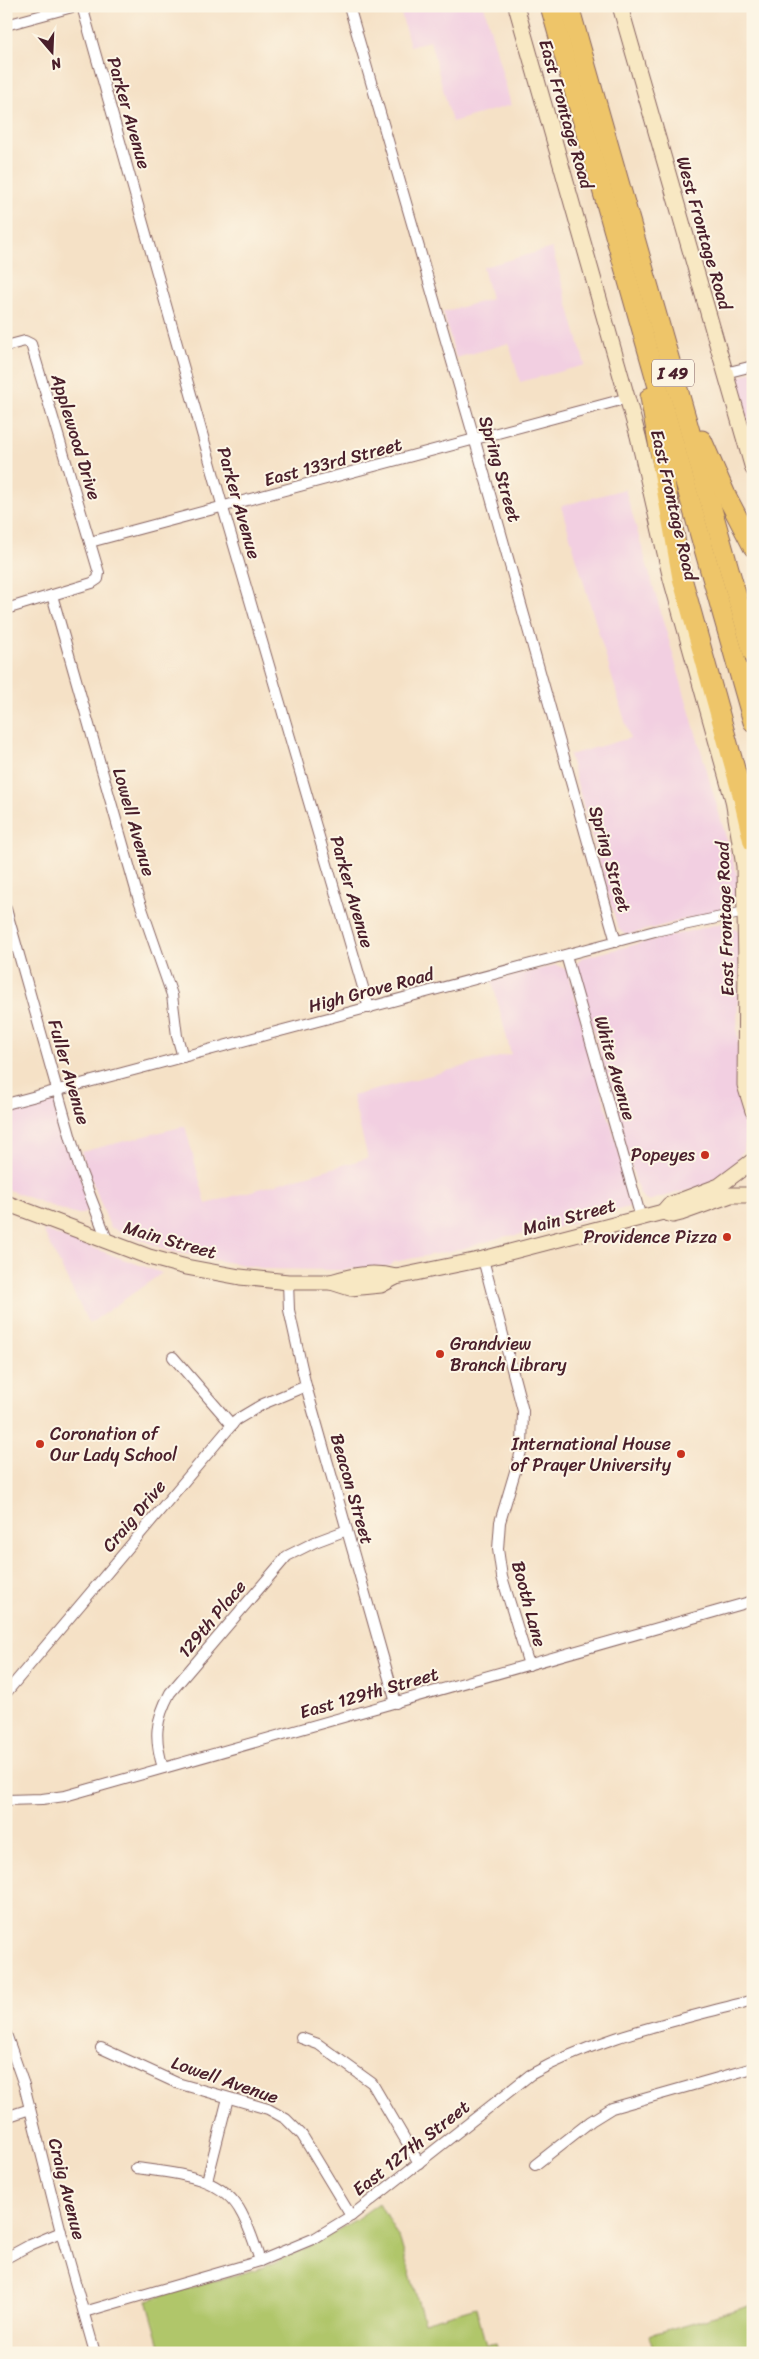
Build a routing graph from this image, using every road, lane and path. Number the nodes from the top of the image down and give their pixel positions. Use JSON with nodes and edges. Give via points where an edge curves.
{"nodes":[{"id":1,"x":76,"y":6,"type":"edge"},
{"id":2,"x":82,"y":6,"type":"edge"},
{"id":3,"x":349,"y":6,"type":"edge"},
{"id":4,"x":516,"y":6,"type":"edge"},
{"id":5,"x":550,"y":6,"type":"edge"},
{"id":6,"x":569,"y":6,"type":"edge"},
{"id":7,"x":620,"y":6,"type":"edge"},
{"id":8,"x":6,"y":25,"type":"edge"},
{"id":9,"x":6,"y":346,"type":"edge"},
{"id":10,"x":647,"y":348,"type":"junction"},
{"id":11,"x":753,"y":366,"type":"edge"},
{"id":12,"x":672,"y":370,"type":"junction"},
{"id":13,"x":725,"y":373,"type":"junction"},
{"id":14,"x":628,"y":398,"type":"junction"},
{"id":15,"x":475,"y":441,"type":"junction"},
{"id":16,"x":753,"y":469,"type":"edge"},
{"id":17,"x":223,"y":508,"type":"junction"},
{"id":18,"x":90,"y":542,"type":"junction"},
{"id":19,"x":753,"y":547,"type":"edge"},
{"id":20,"x":52,"y":595,"type":"junction"},
{"id":21,"x":6,"y":609,"type":"edge"},
{"id":22,"x":753,"y":654,"type":"edge"},
{"id":23,"x":753,"y":722,"type":"edge"},
{"id":24,"x":753,"y":842,"type":"edge"},
{"id":25,"x":6,"y":909,"type":"edge"},
{"id":26,"x":745,"y":912,"type":"junction"},
{"id":27,"x":616,"y":942,"type":"junction"},
{"id":28,"x":566,"y":955,"type":"junction"},
{"id":29,"x":369,"y":1008,"type":"junction"},
{"id":30,"x":747,"y":1020,"type":"junction"},
{"id":31,"x":753,"y":1054,"type":"edge"},
{"id":32,"x":183,"y":1057,"type":"junction"},
{"id":33,"x":57,"y":1091,"type":"junction"},
{"id":34,"x":6,"y":1104,"type":"edge"},
{"id":35,"x":753,"y":1111,"type":"edge"},
{"id":36,"x":752,"y":1160,"type":"edge"},
{"id":37,"x":753,"y":1191,"type":"edge"},
{"id":38,"x":753,"y":1195,"type":"edge"},
{"id":39,"x":6,"y":1203,"type":"edge"},
{"id":40,"x":663,"y":1212,"type":"junction"},
{"id":41,"x":641,"y":1218,"type":"junction"},
{"id":42,"x":108,"y":1242,"type":"junction"},
{"id":43,"x":483,"y":1259,"type":"junction"},
{"id":44,"x":288,"y":1282,"type":"junction"},
{"id":45,"x":173,"y":1357,"type":"dead end"},
{"id":46,"x":306,"y":1386,"type":"junction"},
{"id":47,"x":232,"y":1425,"type":"junction"},
{"id":48,"x":347,"y":1530,"type":"junction"},
{"id":49,"x":753,"y":1601,"type":"edge"},
{"id":50,"x":529,"y":1665,"type":"junction"},
{"id":51,"x":6,"y":1693,"type":"edge"},
{"id":52,"x":396,"y":1703,"type":"junction"},
{"id":53,"x":163,"y":1768,"type":"junction"},
{"id":54,"x":6,"y":1800,"type":"edge"},
{"id":55,"x":753,"y":2000,"type":"edge"},
{"id":56,"x":6,"y":2034,"type":"edge"},
{"id":57,"x":300,"y":2038,"type":"dead end"},
{"id":58,"x":101,"y":2048,"type":"dead end"},
{"id":59,"x":753,"y":2068,"type":"edge"},
{"id":60,"x":228,"y":2098,"type":"junction"},
{"id":61,"x":30,"y":2109,"type":"junction"},
{"id":62,"x":6,"y":2117,"type":"edge"},
{"id":63,"x":419,"y":2163,"type":"junction"},
{"id":64,"x":535,"y":2165,"type":"dead end"},
{"id":65,"x":136,"y":2168,"type":"dead end"},
{"id":66,"x":207,"y":2181,"type":"junction"},
{"id":67,"x":351,"y":2216,"type":"junction"},
{"id":68,"x":61,"y":2232,"type":"junction"},
{"id":69,"x":6,"y":2258,"type":"edge"},
{"id":70,"x":260,"y":2262,"type":"junction"},
{"id":71,"x":84,"y":2312,"type":"junction"},
{"id":72,"x":94,"y":2352,"type":"edge"}],
"edges":[{"from":1,"to":8,"type":"street"},
{"from":2,"to":17,"type":"street","name":"Parker Avenue"},
{"from":3,"to":15,"type":"street","name":"Spring Street"},
{"from":4,"to":14,"type":"street","name":"East Frontage Road"},
{"from":5,"to":10,"type":"highway","number":"I 49"},
{"from":6,"to":12,"type":"highway","number":"I 49"},
{"from":7,"to":13,"type":"street","name":"West Frontage Road"},
{"from":9,"to":18,"type":"street","name":"Applewood Drive","via":[[25,341],[31,344]]},
{"from":10,"to":23,"type":"highway","number":"I 49"},
{"from":10,"to":24,"type":"highway","via":[[647,380],[680,570]]},
{"from":11,"to":13,"type":"street"},
{"from":12,"to":19,"type":"highway","via":[[726,495]]},
{"from":12,"to":22,"type":"highway","number":"I 49"},
{"from":13,"to":16,"type":"street","name":"West Frontage Road"},
{"from":14,"to":15,"type":"street","name":"East 133rd Street"},
{"from":14,"to":26,"type":"street","name":"East Frontage Road","via":[[671,579],[733,800],[744,866]]},
{"from":15,"to":17,"type":"street","name":"East 133rd Street"},
{"from":15,"to":27,"type":"street","name":"Spring Street"},
{"from":17,"to":18,"type":"street","name":"East 133rd Street"},
{"from":17,"to":29,"type":"street","name":"Parker Avenue"},
{"from":18,"to":20,"type":"street","via":[[98,579]]},
{"from":20,"to":21,"type":"street"},
{"from":20,"to":32,"type":"street","name":"Lowell Avenue","via":[[138,897],[172,994],[176,1036]]},
{"from":25,"to":33,"type":"street","name":"Fuller Avenue"},
{"from":26,"to":27,"type":"street","name":"High Grove Road"},
{"from":26,"to":30,"type":"street","name":"East Frontage Road"},
{"from":27,"to":28,"type":"street","name":"High Grove Road"},
{"from":28,"to":29,"type":"street","name":"High Grove Road"},
{"from":28,"to":41,"type":"street","name":"White Avenue"},
{"from":29,"to":32,"type":"street","name":"High Grove Road"},
{"from":30,"to":31,"type":"street","name":"East Frontage Road"},
{"from":30,"to":35,"type":"street","name":"East Frontage Road","via":[[745,1085]]},
{"from":32,"to":33,"type":"street","name":"High Grove Road"},
{"from":33,"to":34,"type":"street","name":"High Grove Road"},
{"from":33,"to":42,"type":"street","name":"Fuller Avenue","via":[[79,1167]]},
{"from":36,"to":37,"type":"street","via":[[748,1179]]},
{"from":36,"to":40,"type":"street","name":"Main Street","via":[[718,1186],[669,1205]]},
{"from":38,"to":40,"type":"street","name":"Main Street","via":[[731,1194],[681,1213]]},
{"from":39,"to":42,"type":"street","name":"Main Street"},
{"from":40,"to":41,"type":"street","name":"Main Street"},
{"from":41,"to":43,"type":"street","name":"Main Street"},
{"from":42,"to":44,"type":"street","name":"Main Street","via":[[186,1267],[233,1277]]},
{"from":43,"to":44,"type":"street","name":"Main Street","via":[[396,1277],[381,1285],[350,1288],[331,1282]]},
{"from":43,"to":50,"type":"street","name":"Booth Lane","via":[[523,1411],[522,1448],[500,1522],[498,1550],[502,1577]]},
{"from":44,"to":46,"type":"street","name":"Beacon Street","via":[[288,1310]]},
{"from":45,"to":47,"type":"street"},
{"from":46,"to":47,"type":"street","name":"Craig Drive","via":[[263,1404]]},
{"from":46,"to":48,"type":"street","name":"Beacon Street"},
{"from":47,"to":51,"type":"street","name":"Craig Drive"},
{"from":48,"to":52,"type":"street","name":"Beacon Street"},
{"from":48,"to":53,"type":"street","name":"129th Place","via":[[287,1556],[170,1693],[161,1710],[157,1729],[157,1748]]},
{"from":49,"to":50,"type":"street","name":"East 129th Street"},
{"from":50,"to":52,"type":"street","name":"East 129th Street"},
{"from":52,"to":53,"type":"street","name":"East 129th Street"},
{"from":53,"to":54,"type":"street","name":"East 129th Street","via":[[64,1796]]},
{"from":55,"to":63,"type":"street","name":"East 127th Street","via":[[590,2046],[562,2058],[530,2075]]},
{"from":56,"to":61,"type":"street","name":"Craig Avenue"},
{"from":57,"to":63,"type":"street","via":[[318,2044],[372,2083]]},
{"from":58,"to":60,"type":"street","name":"Lowell Avenue","via":[[177,2082]]},
{"from":59,"to":64,"type":"street","via":[[612,2108]]},
{"from":60,"to":66,"type":"street"},
{"from":60,"to":67,"type":"street","name":"Lowell Avenue","via":[[268,2109],[286,2118],[302,2135]]},
{"from":61,"to":62,"type":"street"},
{"from":61,"to":68,"type":"street","name":"Craig Avenue"},
{"from":63,"to":67,"type":"street","name":"East 127th Street"},
{"from":65,"to":66,"type":"street"},
{"from":66,"to":70,"type":"street","via":[[242,2212]]},
{"from":67,"to":70,"type":"street","name":"East 127th Street","via":[[315,2238]]},
{"from":68,"to":69,"type":"street"},
{"from":68,"to":71,"type":"street","name":"Craig Avenue"},
{"from":70,"to":71,"type":"street","name":"East 127th Street"},
{"from":71,"to":72,"type":"street","name":"Craig Avenue"}]}
